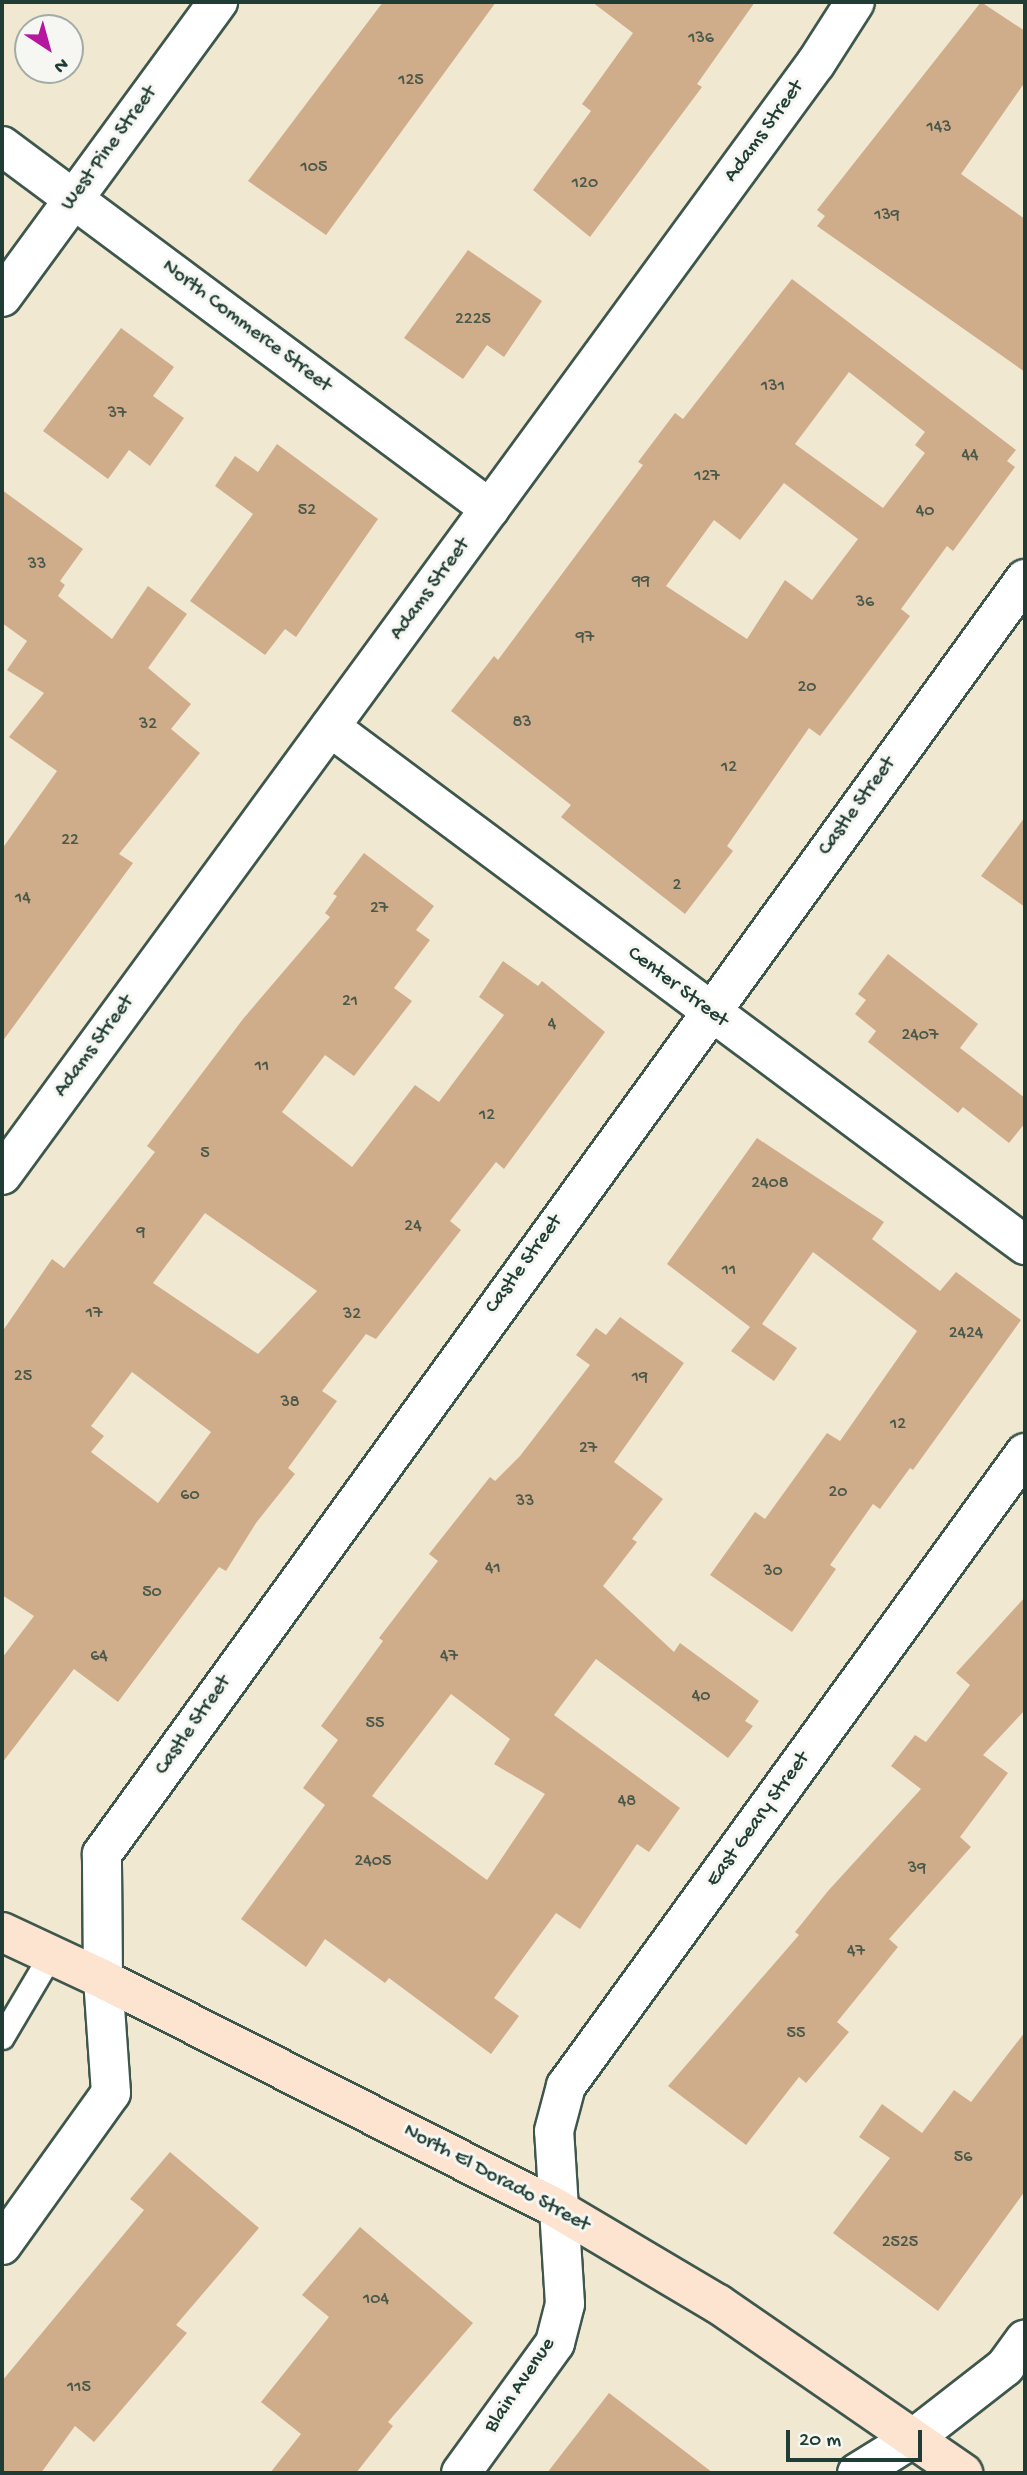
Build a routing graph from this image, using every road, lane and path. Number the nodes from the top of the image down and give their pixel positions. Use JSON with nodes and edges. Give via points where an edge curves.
{"nodes":[{"id":1,"x":218,"y":2,"type":"edge"},
{"id":2,"x":855,"y":2,"type":"edge"},
{"id":3,"x":2,"y":146,"type":"edge"},
{"id":4,"x":74,"y":198,"type":"junction"},
{"id":5,"x":2,"y":297,"type":"edge"},
{"id":6,"x":491,"y":509,"type":"junction"},
{"id":7,"x":1025,"y":579,"type":"edge"},
{"id":8,"x":331,"y":727,"type":"junction"},
{"id":9,"x":708,"y":1012,"type":"junction"},
{"id":10,"x":2,"y":1175,"type":"edge"},
{"id":11,"x":1025,"y":1245,"type":"edge"},
{"id":12,"x":1025,"y":1453,"type":"edge"},
{"id":13,"x":2,"y":1932,"type":"edge"},
{"id":14,"x":51,"y":1954,"type":"junction"},
{"id":15,"x":103,"y":1979,"type":"junction"},
{"id":16,"x":2,"y":2037,"type":"edge"},
{"id":17,"x":556,"y":2208,"type":"junction"},
{"id":18,"x":2,"y":2245,"type":"edge"},
{"id":19,"x":1025,"y":2339,"type":"edge"},
{"id":20,"x":915,"y":2437,"type":"junction"},
{"id":21,"x":461,"y":2473,"type":"edge"},
{"id":22,"x":857,"y":2473,"type":"edge"},
{"id":23,"x":963,"y":2473,"type":"edge"}],
"edges":[{"from":1,"to":4,"type":"street","name":"West Pine Street"},
{"from":2,"to":6,"type":"street","name":"Adams Street","via":[[816,63]]},
{"from":3,"to":4,"type":"street","name":"North Commerce Street"},
{"from":4,"to":5,"type":"street","name":"West Pine Street"},
{"from":4,"to":6,"type":"street","name":"North Commerce Street"},
{"from":6,"to":8,"type":"street","name":"Adams Street"},
{"from":7,"to":9,"type":"street","name":"Castle Street"},
{"from":8,"to":9,"type":"street","name":"Center Street"},
{"from":8,"to":10,"type":"street","name":"Adams Street"},
{"from":9,"to":11,"type":"street","name":"Center Street"},
{"from":9,"to":15,"type":"street","name":"Castle Street","via":[[102,1854]]},
{"from":12,"to":17,"type":"street","name":"East Geary Street","via":[[566,2087],[554,2131]]},
{"from":13,"to":14,"type":"main road","name":"North El Dorado Street"},
{"from":14,"to":15,"type":"main road","name":"North El Dorado Street"},
{"from":14,"to":16,"type":"lane"},
{"from":15,"to":17,"type":"main road","name":"North El Dorado Street"},
{"from":15,"to":18,"type":"street","name":"Castle Street","via":[[111,2093]]},
{"from":17,"to":20,"type":"main road","name":"North El Dorado Street","via":[[718,2304]]},
{"from":17,"to":21,"type":"street","name":"Blain Avenue","via":[[565,2304],[555,2343]]},
{"from":19,"to":20,"type":"street","via":[[1005,2367]]},
{"from":20,"to":22,"type":"street"},
{"from":20,"to":23,"type":"main road","name":"North El Dorado Street"}]}
